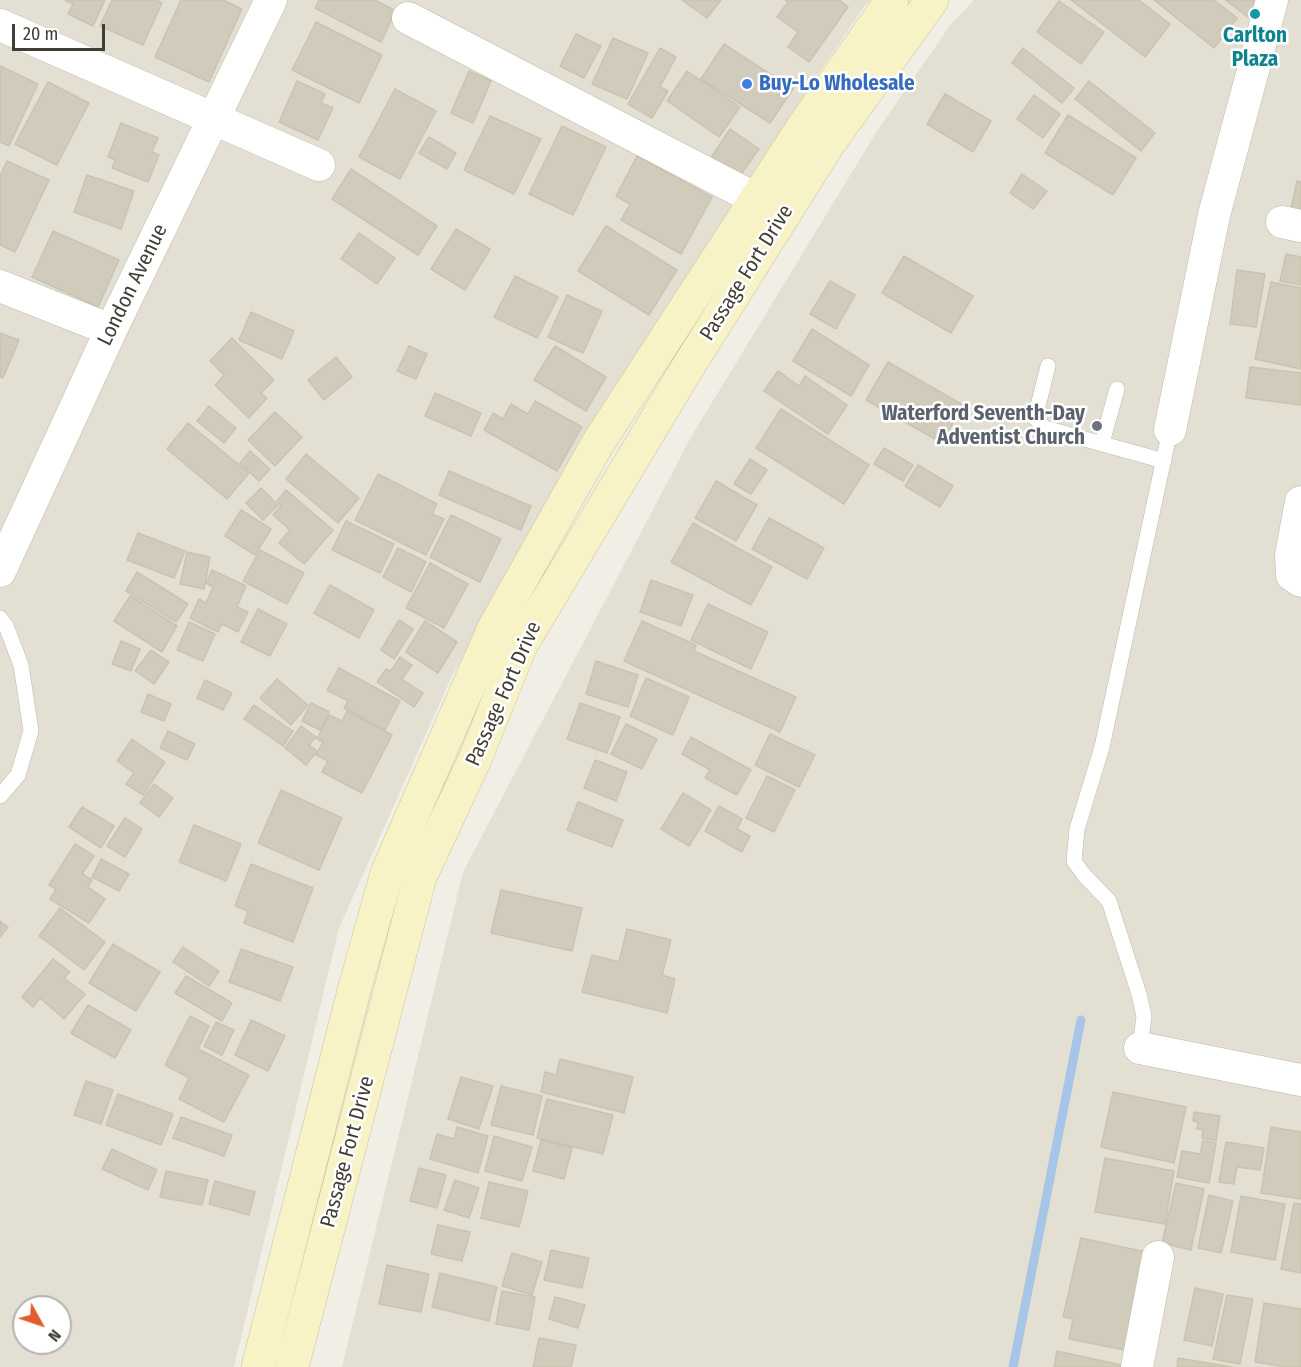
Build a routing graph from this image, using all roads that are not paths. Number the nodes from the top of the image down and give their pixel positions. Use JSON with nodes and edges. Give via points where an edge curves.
{"nodes":[{"id":1,"x":271,"y":0,"type":"edge"},
{"id":2,"x":892,"y":0,"type":"edge"},
{"id":3,"x":932,"y":0,"type":"edge"},
{"id":4,"x":1272,"y":0,"type":"edge"},
{"id":5,"x":408,"y":18,"type":"dead end"},
{"id":6,"x":0,"y":25,"type":"edge"},
{"id":7,"x":213,"y":118,"type":"junction"},
{"id":8,"x":320,"y":165,"type":"dead end"},
{"id":9,"x":756,"y":199,"type":"junction"},
{"id":10,"x":0,"y":286,"type":"edge"},
{"id":11,"x":111,"y":330,"type":"junction"},
{"id":12,"x":1048,"y":366,"type":"dead end"},
{"id":13,"x":1117,"y":389,"type":"dead end"},
{"id":14,"x":1170,"y":430,"type":"joint"},
{"id":15,"x":1102,"y":443,"type":"junction"},
{"id":16,"x":1164,"y":461,"type":"junction"},
{"id":17,"x":1301,"y":502,"type":"edge"},
{"id":18,"x":0,"y":571,"type":"edge"},
{"id":19,"x":1301,"y":581,"type":"edge"},
{"id":20,"x":0,"y":618,"type":"edge"},
{"id":21,"x":0,"y":796,"type":"edge"},
{"id":22,"x":1140,"y":1048,"type":"joint"},
{"id":23,"x":1301,"y":1080,"type":"edge"},
{"id":24,"x":1158,"y":1257,"type":"dead end"},
{"id":25,"x":258,"y":1367,"type":"edge"},
{"id":26,"x":292,"y":1367,"type":"edge"},
{"id":27,"x":1137,"y":1367,"type":"edge"}],
"edges":[{"from":1,"to":7,"type":"street","name":"London Avenue"},
{"from":2,"to":9,"type":"main road","name":"Passage Fort Drive"},
{"from":3,"to":26,"type":"main road","name":"Passage Fort Drive","via":[[829,142],[521,645],[475,759],[420,877]]},
{"from":4,"to":14,"type":"street","via":[[1214,215]]},
{"from":5,"to":9,"type":"street"},
{"from":6,"to":7,"type":"street"},
{"from":7,"to":8,"type":"street"},
{"from":7,"to":11,"type":"street","name":"London Avenue"},
{"from":9,"to":25,"type":"main road","name":"Passage Fort Drive","via":[[598,443],[494,628],[387,873]]},
{"from":10,"to":11,"type":"street"},
{"from":11,"to":18,"type":"street","name":"London Avenue"},
{"from":12,"to":15,"type":"lane","via":[[1035,418],[1045,428]]},
{"from":13,"to":15,"type":"lane"},
{"from":14,"to":16,"type":"lane"},
{"from":15,"to":16,"type":"lane"},
{"from":16,"to":22,"type":"lane","via":[[1102,747],[1077,829],[1074,861],[1108,900],[1144,1016]]},
{"from":17,"to":19,"type":"street","via":[[1291,555],[1292,575]]},
{"from":20,"to":21,"type":"lane","via":[[21,665],[31,731],[18,775]]},
{"from":22,"to":23,"type":"street"},
{"from":24,"to":27,"type":"street"}]}
